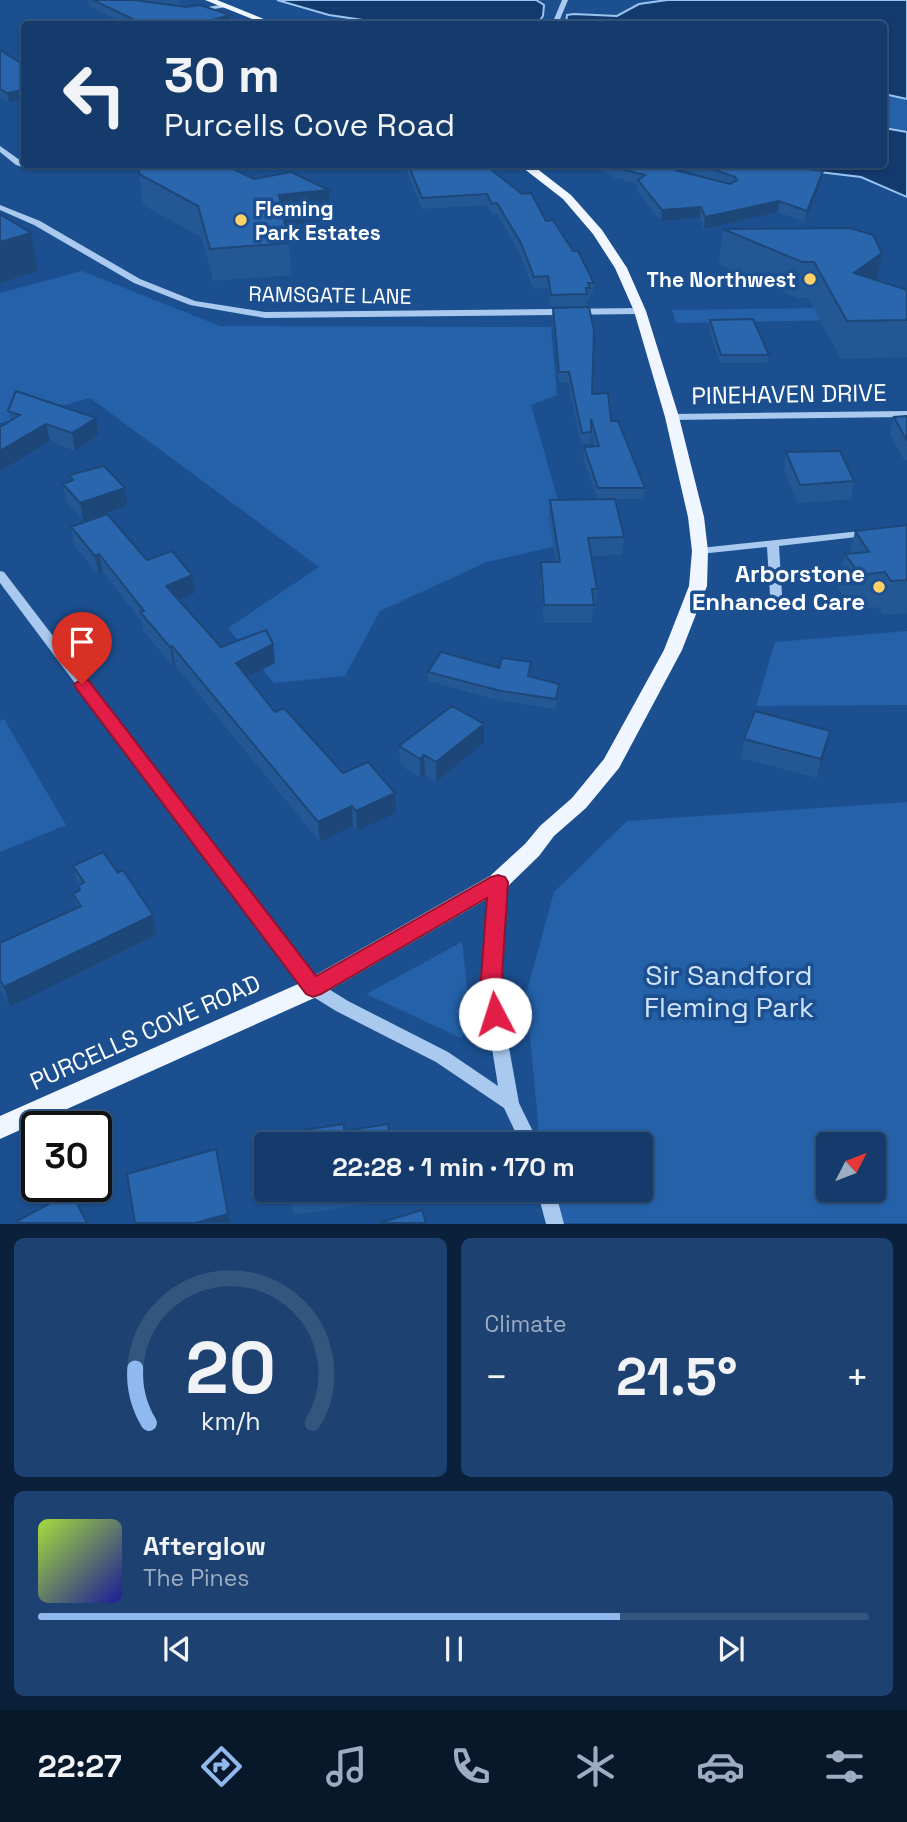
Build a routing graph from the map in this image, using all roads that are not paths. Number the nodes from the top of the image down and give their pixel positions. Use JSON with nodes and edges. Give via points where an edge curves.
{"nodes":[{"id":1,"x":209,"y":0,"type":"edge"},
{"id":2,"x":565,"y":1,"type":"edge"},
{"id":3,"x":225,"y":6,"type":"junction"},
{"id":4,"x":187,"y":10,"type":"edge"},
{"id":5,"x":264,"y":21,"type":"edge"},
{"id":6,"x":556,"y":21,"type":"edge"},
{"id":7,"x":0,"y":148,"type":"edge"},
{"id":8,"x":21,"y":164,"type":"edge"},
{"id":9,"x":528,"y":168,"type":"edge"},
{"id":10,"x":0,"y":207,"type":"edge"},
{"id":11,"x":640,"y":311,"type":"junction"},
{"id":12,"x":907,"y":414,"type":"edge"},
{"id":13,"x":673,"y":417,"type":"junction"},
{"id":14,"x":880,"y":532,"type":"edge"},
{"id":15,"x":773,"y":543,"type":"junction"},
{"id":16,"x":700,"y":551,"type":"junction"},
{"id":17,"x":0,"y":575,"type":"edge"},
{"id":18,"x":776,"y":595,"type":"dead end"},
{"id":19,"x":498,"y":882,"type":"junction"},
{"id":20,"x":313,"y":988,"type":"junction"},
{"id":21,"x":510,"y":1103,"type":"junction"},
{"id":22,"x":0,"y":1128,"type":"edge"},
{"id":23,"x":524,"y":1132,"type":"edge"},
{"id":24,"x":549,"y":1202,"type":"edge"},
{"id":25,"x":555,"y":1223,"type":"edge"}],
"edges":[{"from":1,"to":3,"type":"main road"},
{"from":2,"to":6,"type":"street"},
{"from":3,"to":4,"type":"street"},
{"from":3,"to":5,"type":"main road"},
{"from":7,"to":8,"type":"street"},
{"from":9,"to":11,"type":"main road","name":"PURCELLS COVE ROAD","via":[[567,197],[598,232]]},
{"from":10,"to":11,"type":"street","name":"RAMSGATE LANE","via":[[37,223],[137,281],[193,303],[265,315]]},
{"from":11,"to":13,"type":"main road","name":"PURCELLS COVE ROAD"},
{"from":12,"to":13,"type":"street","name":"PINEHAVEN DRIVE"},
{"from":13,"to":16,"type":"main road","name":"PURCELLS COVE ROAD"},
{"from":14,"to":15,"type":"street"},
{"from":15,"to":16,"type":"street"},
{"from":15,"to":18,"type":"street"},
{"from":16,"to":19,"type":"main road","name":"PURCELLS COVE ROAD","via":[[698,586],[673,650],[612,763],[579,803]]},
{"from":17,"to":20,"type":"street"},
{"from":19,"to":20,"type":"main road","name":"PURCELLS COVE ROAD"},
{"from":19,"to":21,"type":"street","via":[[491,992]]},
{"from":20,"to":21,"type":"street","via":[[442,1058]]},
{"from":20,"to":22,"type":"main road","name":"PURCELLS COVE ROAD"},
{"from":21,"to":23,"type":"street"},
{"from":24,"to":25,"type":"street"}]}
